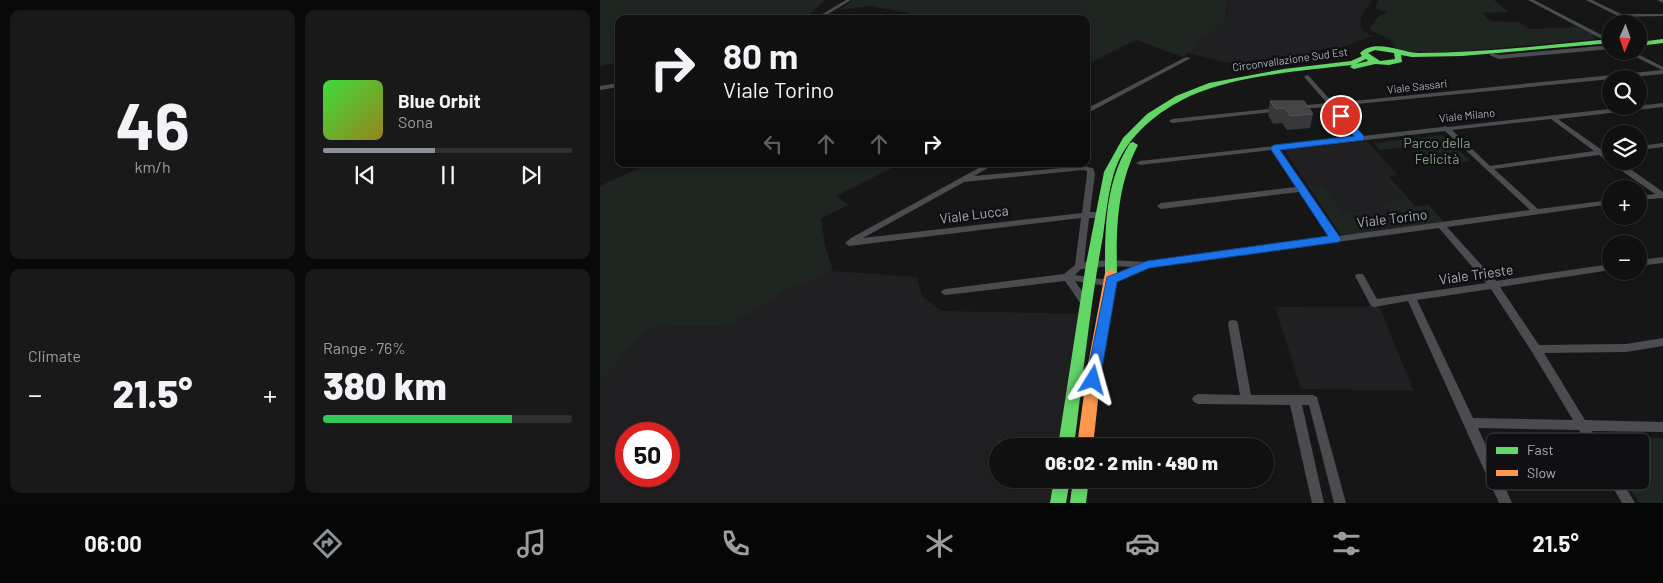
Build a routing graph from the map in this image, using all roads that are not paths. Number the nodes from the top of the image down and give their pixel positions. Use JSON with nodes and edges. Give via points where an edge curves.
{"nodes":[{"id":1,"x":849,"y":0,"type":"edge"},
{"id":2,"x":1530,"y":0,"type":"edge"},
{"id":3,"x":1588,"y":0,"type":"edge"},
{"id":4,"x":1659,"y":0,"type":"edge"},
{"id":5,"x":1663,"y":2,"type":"edge"},
{"id":6,"x":823,"y":15,"type":"edge"},
{"id":7,"x":1663,"y":15,"type":"edge"},
{"id":8,"x":1663,"y":37,"type":"edge"},
{"id":9,"x":1602,"y":38,"type":"edge"},
{"id":10,"x":1648,"y":38,"type":"edge"},
{"id":11,"x":1663,"y":41,"type":"edge"},
{"id":12,"x":1602,"y":44,"type":"edge"},
{"id":13,"x":1602,"y":44,"type":"edge"},
{"id":14,"x":1648,"y":46,"type":"edge"},
{"id":15,"x":1398,"y":57,"type":"junction"},
{"id":16,"x":1188,"y":58,"type":"dead end"},
{"id":17,"x":1370,"y":59,"type":"junction"},
{"id":18,"x":1648,"y":59,"type":"edge"},
{"id":19,"x":1663,"y":70,"type":"edge"},
{"id":20,"x":1307,"y":77,"type":"dead end"},
{"id":21,"x":615,"y":86,"type":"edge"},
{"id":22,"x":600,"y":88,"type":"edge"},
{"id":23,"x":1331,"y":105,"type":"junction"},
{"id":24,"x":1663,"y":105,"type":"edge"},
{"id":25,"x":1090,"y":110,"type":"edge"},
{"id":26,"x":1552,"y":117,"type":"junction"},
{"id":27,"x":1172,"y":121,"type":"dead end"},
{"id":28,"x":1445,"y":128,"type":"junction"},
{"id":29,"x":1361,"y":138,"type":"junction"},
{"id":30,"x":1663,"y":145,"type":"edge"},
{"id":31,"x":1647,"y":147,"type":"edge"},
{"id":32,"x":1274,"y":148,"type":"junction"},
{"id":33,"x":1601,"y":152,"type":"joint"},
{"id":34,"x":1140,"y":163,"type":"dead end"},
{"id":35,"x":985,"y":167,"type":"edge"},
{"id":36,"x":1488,"y":168,"type":"junction"},
{"id":37,"x":1626,"y":170,"type":"edge"},
{"id":38,"x":961,"y":180,"type":"junction"},
{"id":39,"x":1302,"y":189,"type":"junction"},
{"id":40,"x":1663,"y":196,"type":"edge"},
{"id":41,"x":1647,"y":197,"type":"edge"},
{"id":42,"x":1602,"y":203,"type":"edge"},
{"id":43,"x":1162,"y":206,"type":"dead end"},
{"id":44,"x":1536,"y":212,"type":"junction"},
{"id":45,"x":1086,"y":215,"type":"junction"},
{"id":46,"x":1102,"y":215,"type":"junction"},
{"id":47,"x":1441,"y":225,"type":"junction"},
{"id":48,"x":1335,"y":239,"type":"junction"},
{"id":49,"x":1663,"y":260,"type":"edge"},
{"id":50,"x":1647,"y":262,"type":"edge"},
{"id":51,"x":1111,"y":263,"type":"junction"},
{"id":52,"x":1092,"y":264,"type":"junction"},
{"id":53,"x":1147,"y":265,"type":"junction"},
{"id":54,"x":1079,"y":266,"type":"junction"},
{"id":55,"x":1602,"y":269,"type":"edge"},
{"id":56,"x":1360,"y":276,"type":"dead end"},
{"id":57,"x":1067,"y":277,"type":"junction"},
{"id":58,"x":1090,"y":280,"type":"junction"},
{"id":59,"x":1111,"y":280,"type":"junction"},
{"id":60,"x":1494,"y":285,"type":"junction"},
{"id":61,"x":946,"y":292,"type":"dead end"},
{"id":62,"x":1411,"y":297,"type":"junction"},
{"id":63,"x":1086,"y":304,"type":"junction"},
{"id":64,"x":1233,"y":324,"type":"dead end"},
{"id":65,"x":1663,"y":342,"type":"edge"},
{"id":66,"x":1536,"y":349,"type":"junction"},
{"id":67,"x":1198,"y":398,"type":"dead end"},
{"id":68,"x":1246,"y":399,"type":"junction"},
{"id":69,"x":1295,"y":400,"type":"junction"},
{"id":70,"x":1469,"y":423,"type":"junction"},
{"id":71,"x":1582,"y":425,"type":"junction"},
{"id":72,"x":1663,"y":427,"type":"edge"},
{"id":73,"x":1587,"y":433,"type":"edge"},
{"id":74,"x":1067,"y":438,"type":"edge"},
{"id":75,"x":1086,"y":438,"type":"edge"},
{"id":76,"x":1486,"y":460,"type":"edge"},
{"id":77,"x":1060,"y":488,"type":"edge"},
{"id":78,"x":1080,"y":488,"type":"edge"},
{"id":79,"x":1500,"y":490,"type":"edge"},
{"id":80,"x":1621,"y":490,"type":"edge"},
{"id":81,"x":1058,"y":503,"type":"edge"},
{"id":82,"x":1078,"y":503,"type":"edge"},
{"id":83,"x":1318,"y":503,"type":"edge"},
{"id":84,"x":1340,"y":503,"type":"edge"},
{"id":85,"x":1506,"y":503,"type":"edge"},
{"id":86,"x":1629,"y":503,"type":"edge"}],
"edges":[{"from":1,"to":6,"type":"street"},
{"from":2,"to":9,"type":"street"},
{"from":3,"to":7,"type":"street","via":[[1620,16]]},
{"from":4,"to":5,"type":"street"},
{"from":8,"to":10,"type":"main road"},
{"from":11,"to":14,"type":"main road"},
{"from":12,"to":15,"type":"main road","name":"Circonvallazione Sud Est","via":[[1492,55]]},
{"from":13,"to":15,"type":"main road","name":"Circonvallazione Sud Est"},
{"from":15,"to":17,"type":"main road","name":"Circonvallazione Sud Est","via":[[1387,50],[1372,48],[1364,51]]},
{"from":16,"to":25,"type":"street"},
{"from":17,"to":46,"type":"main road","name":"Circonvallazione Sud Est","via":[[1232,79],[1175,100],[1136,129],[1114,159]]},
{"from":17,"to":51,"type":"main road","name":"Circonvallazione Sud Est","via":[[1358,67],[1237,82],[1184,102],[1158,118],[1138,137],[1119,174],[1110,240]]},
{"from":18,"to":19,"type":"street"},
{"from":19,"to":23,"type":"street","name":"Viale Sassari"},
{"from":20,"to":23,"type":"street"},
{"from":21,"to":22,"type":"street"},
{"from":23,"to":27,"type":"street","name":"Viale Sassari"},
{"from":23,"to":29,"type":"street"},
{"from":24,"to":26,"type":"street","name":"Viale Milano"},
{"from":26,"to":28,"type":"street","name":"Viale Milano"},
{"from":26,"to":33,"type":"street"},
{"from":28,"to":29,"type":"street","name":"Viale Milano"},
{"from":28,"to":36,"type":"street"},
{"from":29,"to":32,"type":"street","name":"Viale Milano"},
{"from":30,"to":31,"type":"street"},
{"from":32,"to":34,"type":"street","name":"Viale Milano"},
{"from":32,"to":39,"type":"street"},
{"from":33,"to":36,"type":"street"},
{"from":35,"to":38,"type":"street"},
{"from":36,"to":44,"type":"street"},
{"from":37,"to":40,"type":"street"},
{"from":38,"to":45,"type":"street","via":[[1084,168],[1091,174]]},
{"from":38,"to":45,"type":"street","name":"Viale Lucca","via":[[849,243]]},
{"from":39,"to":43,"type":"street"},
{"from":39,"to":48,"type":"street"},
{"from":40,"to":41,"type":"street"},
{"from":42,"to":44,"type":"street","name":"Viale Torino"},
{"from":44,"to":47,"type":"street","name":"Viale Torino"},
{"from":45,"to":46,"type":"street","name":"Viale Lucca"},
{"from":45,"to":54,"type":"street"},
{"from":46,"to":52,"type":"main road","name":"Circonvallazione Sud Est"},
{"from":47,"to":48,"type":"street","name":"Viale Torino"},
{"from":47,"to":60,"type":"street"},
{"from":48,"to":53,"type":"street","name":"Viale Torino"},
{"from":49,"to":50,"type":"street"},
{"from":51,"to":52,"type":"street"},
{"from":51,"to":53,"type":"street","name":"Viale Torino"},
{"from":51,"to":59,"type":"main road","name":"Circonvallazione Sud Est"},
{"from":52,"to":54,"type":"street"},
{"from":52,"to":58,"type":"main road","name":"Circonvallazione Sud Est"},
{"from":53,"to":59,"type":"street","name":"Viale Torino"},
{"from":54,"to":57,"type":"street"},
{"from":55,"to":60,"type":"street","name":"Viale Trieste"},
{"from":56,"to":62,"type":"street","name":"Viale Trieste","via":[[1374,303]]},
{"from":57,"to":58,"type":"street"},
{"from":57,"to":61,"type":"street"},
{"from":57,"to":63,"type":"street"},
{"from":58,"to":59,"type":"street"},
{"from":58,"to":63,"type":"main road","name":"Circonvallazione Sud Est"},
{"from":59,"to":75,"type":"main road","name":"Circonvallazione Sud Est","via":[[1095,364]]},
{"from":60,"to":62,"type":"street","name":"Viale Trieste"},
{"from":60,"to":66,"type":"street"},
{"from":62,"to":70,"type":"street"},
{"from":63,"to":74,"type":"main road","name":"Circonvallazione Sud Est"},
{"from":64,"to":68,"type":"street"},
{"from":65,"to":66,"type":"street","via":[[1626,348]]},
{"from":66,"to":71,"type":"street"},
{"from":67,"to":68,"type":"street"},
{"from":68,"to":69,"type":"street"},
{"from":69,"to":83,"type":"street"},
{"from":69,"to":84,"type":"street","via":[[1313,400]]},
{"from":70,"to":71,"type":"street"},
{"from":70,"to":76,"type":"street"},
{"from":71,"to":72,"type":"street"},
{"from":71,"to":73,"type":"street"},
{"from":77,"to":81,"type":"main road"},
{"from":78,"to":82,"type":"main road"},
{"from":79,"to":85,"type":"street"},
{"from":80,"to":86,"type":"street"}]}
